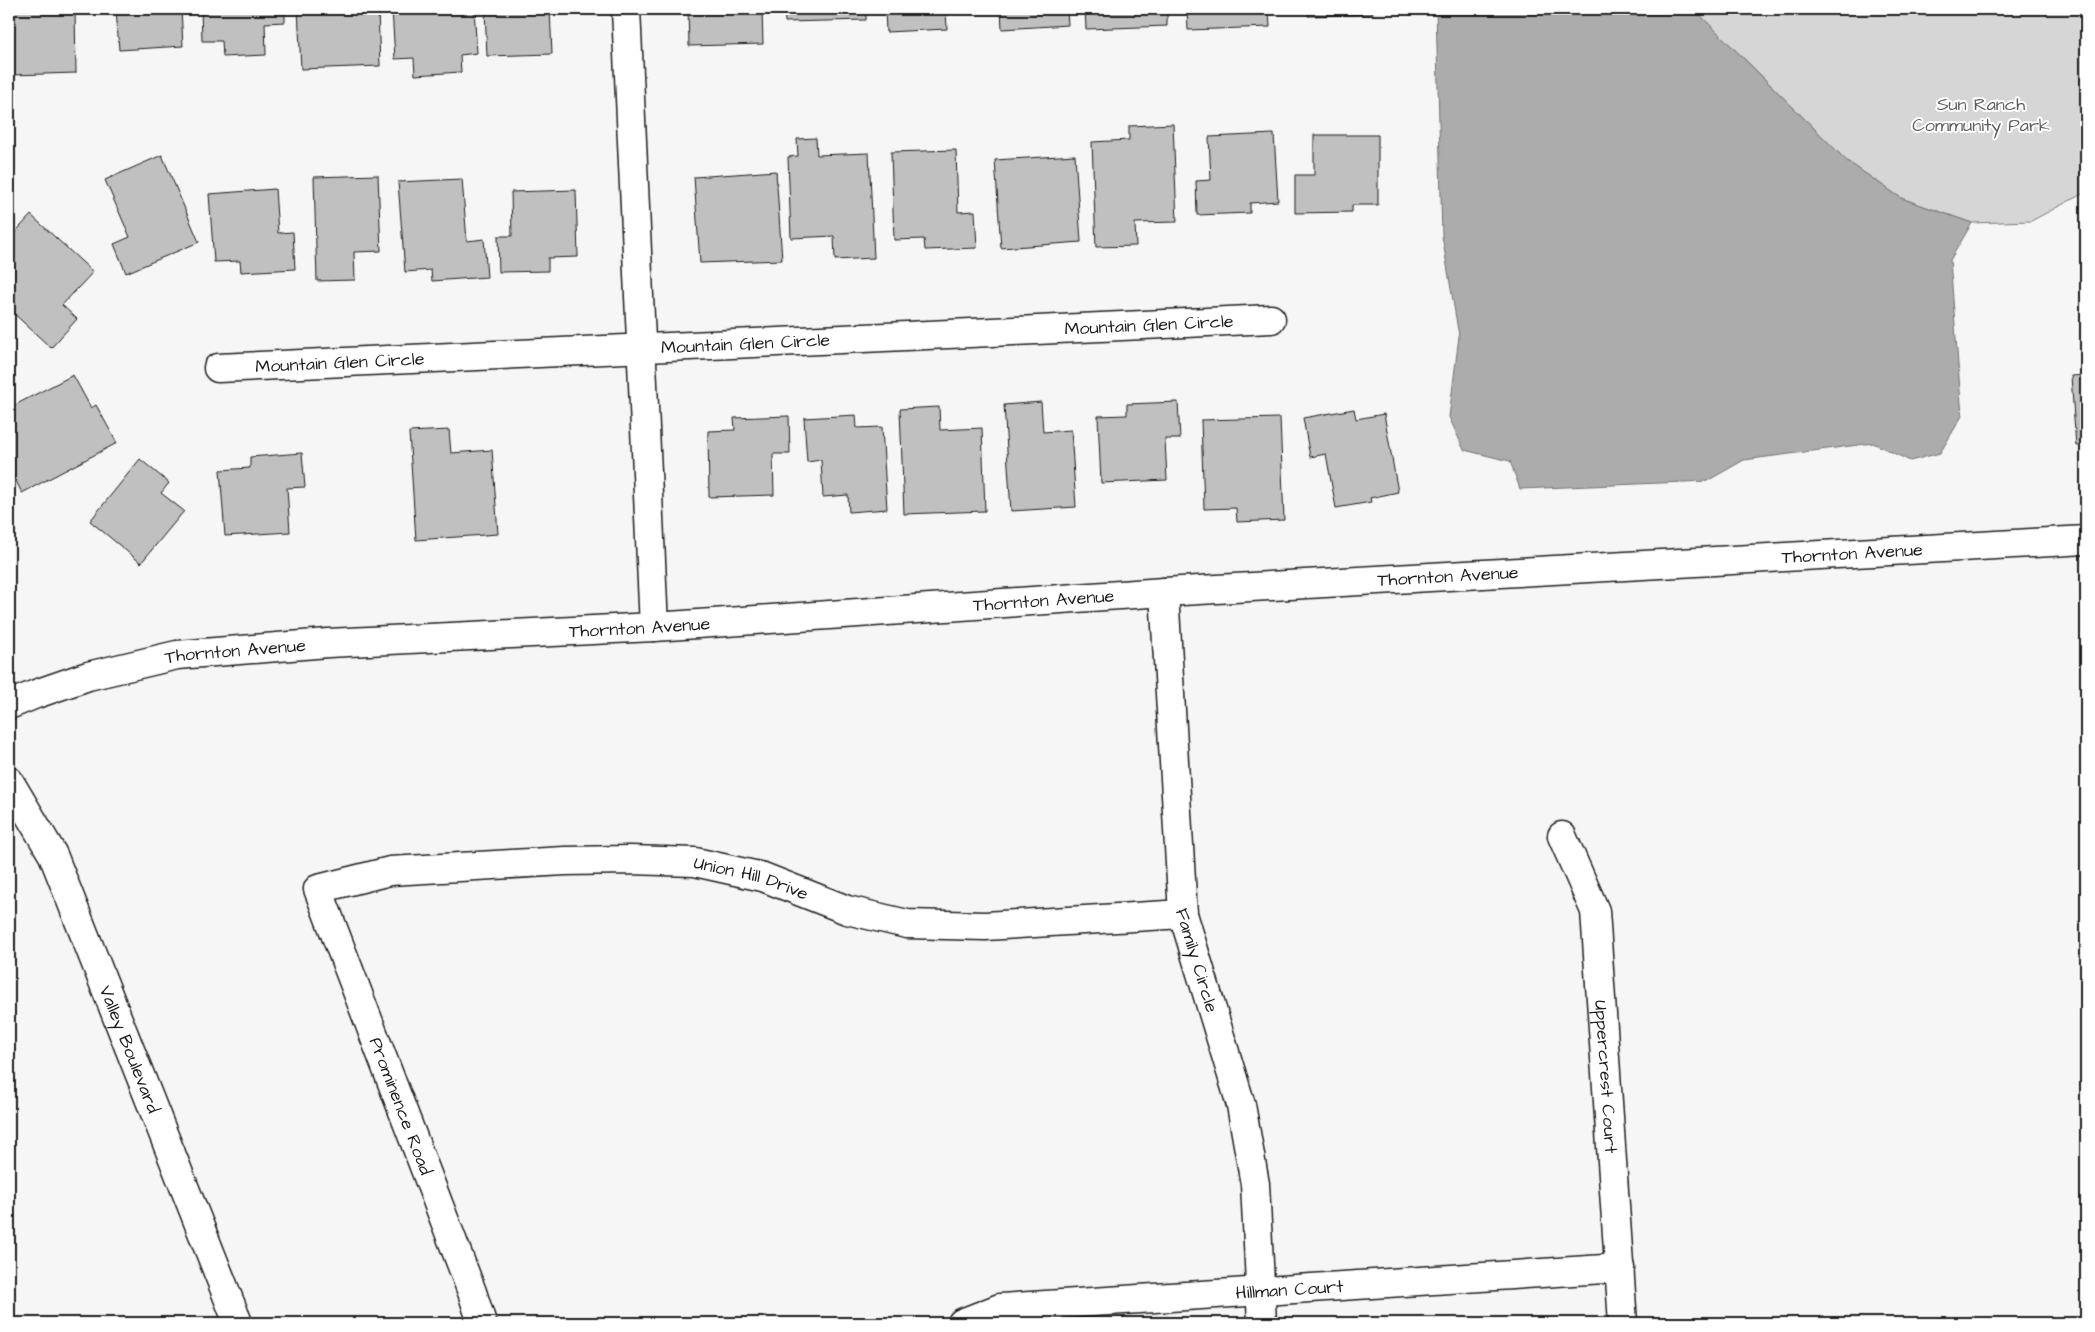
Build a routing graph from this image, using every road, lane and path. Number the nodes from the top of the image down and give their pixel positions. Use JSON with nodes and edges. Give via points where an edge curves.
{"nodes":[{"id":1,"x":626,"y":9,"type":"edge"},
{"id":2,"x":1272,"y":319,"type":"dead end"},
{"id":3,"x":641,"y":348,"type":"junction"},
{"id":4,"x":218,"y":368,"type":"dead end"},
{"id":5,"x":2086,"y":540,"type":"edge"},
{"id":6,"x":1164,"y":592,"type":"junction"},
{"id":7,"x":654,"y":627,"type":"junction"},
{"id":8,"x":9,"y":706,"type":"edge"},
{"id":9,"x":9,"y":781,"type":"edge"},
{"id":10,"x":1562,"y":836,"type":"dead end"},
{"id":11,"x":318,"y":889,"type":"joint"},
{"id":12,"x":1183,"y":914,"type":"junction"},
{"id":13,"x":1620,"y":1268,"type":"junction"},
{"id":14,"x":1259,"y":1291,"type":"junction"},
{"id":15,"x":238,"y":1323,"type":"edge"},
{"id":16,"x":482,"y":1323,"type":"edge"},
{"id":17,"x":962,"y":1323,"type":"edge"},
{"id":18,"x":1262,"y":1323,"type":"edge"},
{"id":19,"x":1623,"y":1323,"type":"edge"}],
"edges":[{"from":1,"to":3,"type":"street"},
{"from":2,"to":3,"type":"street","name":"Mountain Glen Circle"},
{"from":3,"to":4,"type":"street","name":"Mountain Glen Circle"},
{"from":3,"to":7,"type":"street"},
{"from":5,"to":6,"type":"street","name":"Thornton Avenue"},
{"from":6,"to":7,"type":"street","name":"Thornton Avenue"},
{"from":6,"to":12,"type":"street","name":"Family Circle"},
{"from":7,"to":8,"type":"street","name":"Thornton Avenue","via":[[328,642],[178,655],[88,676]]},
{"from":9,"to":15,"type":"street","name":"Valley Boulevard","via":[[54,855]]},
{"from":10,"to":13,"type":"street","name":"Uppercrest Court","via":[[1595,911]]},
{"from":11,"to":12,"type":"street","name":"Union Hill Drive","via":[[390,871],[630,860],[695,862],[763,878],[847,910],[907,924],[985,926]]},
{"from":11,"to":16,"type":"street","name":"Prominence Road"},
{"from":12,"to":14,"type":"street","name":"Family Circle","via":[[1241,1104],[1255,1184]]},
{"from":13,"to":14,"type":"street","name":"Hillman Court"},
{"from":13,"to":19,"type":"street","name":"Uppercrest Court"},
{"from":14,"to":17,"type":"street","name":"Hillman Court","via":[[1000,1308]]},
{"from":14,"to":18,"type":"street","name":"Family Circle"}]}
